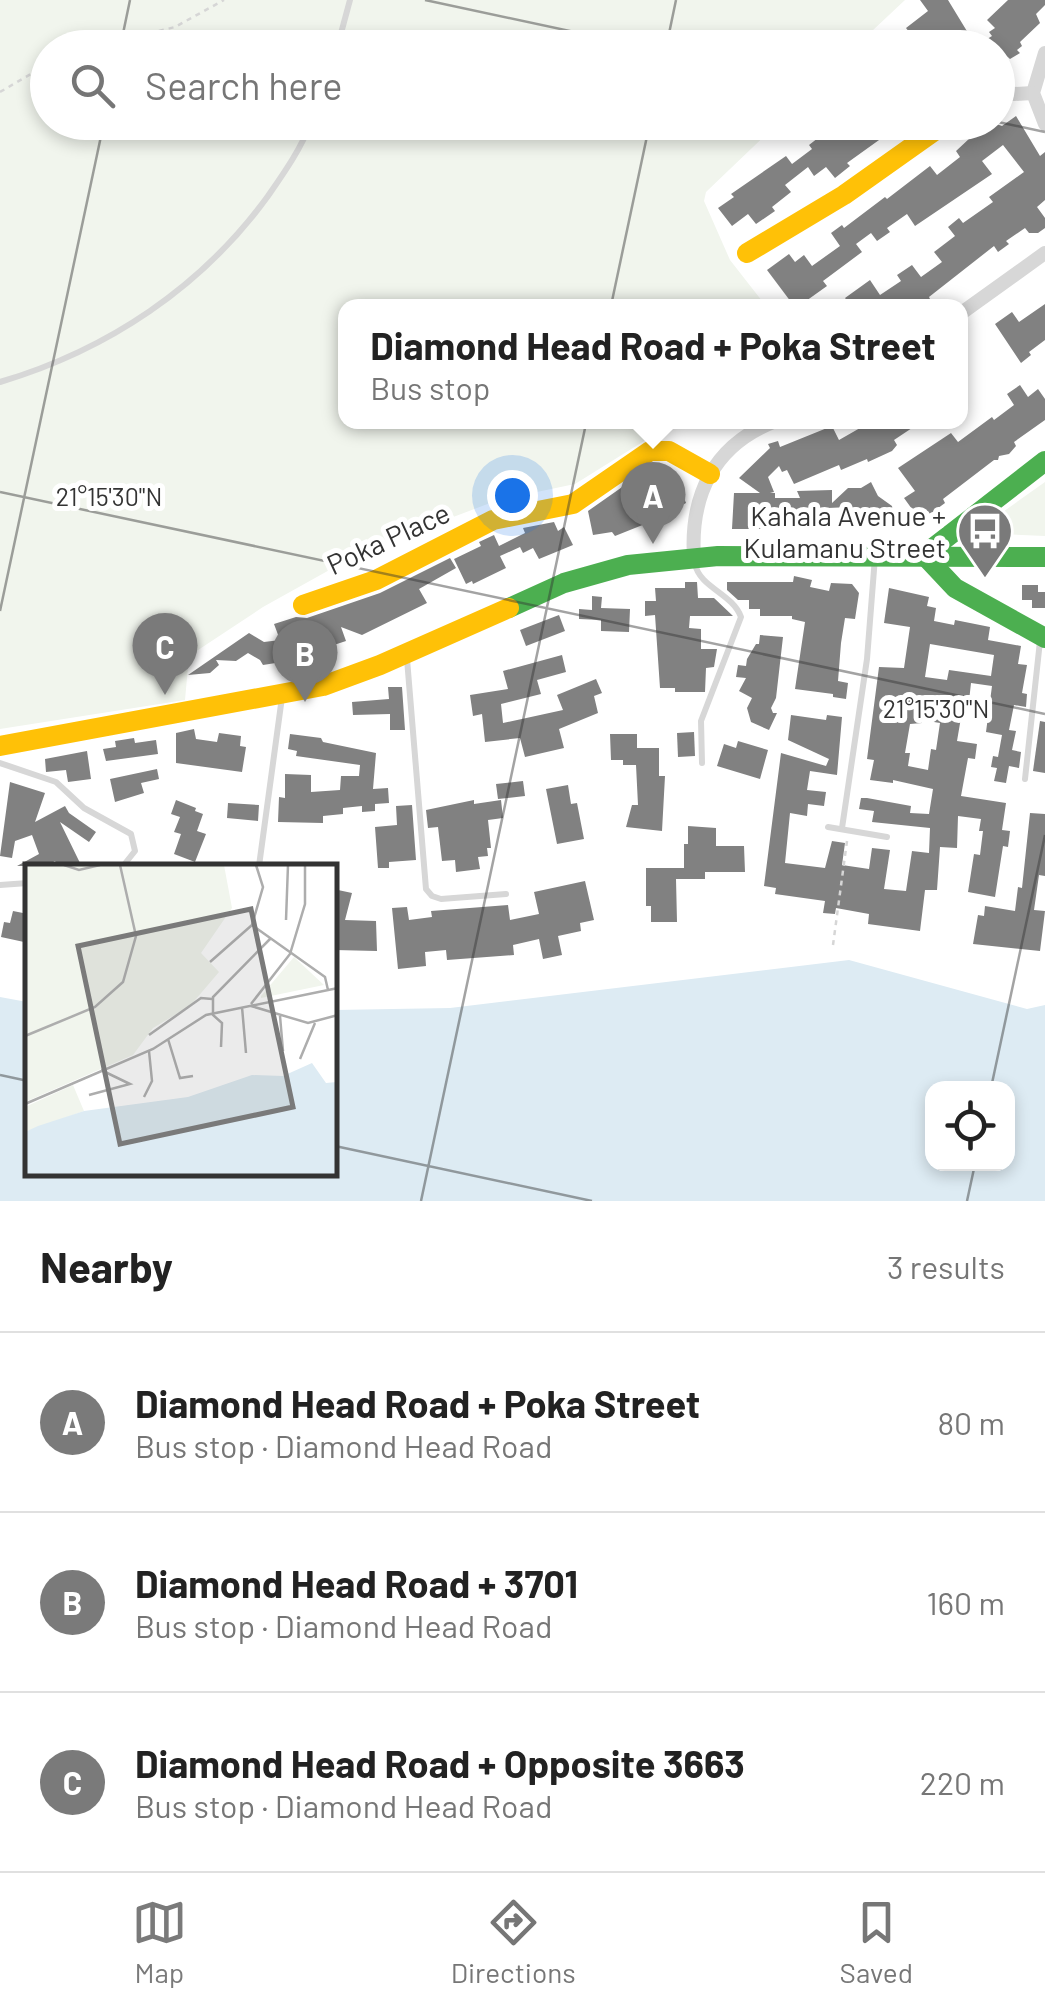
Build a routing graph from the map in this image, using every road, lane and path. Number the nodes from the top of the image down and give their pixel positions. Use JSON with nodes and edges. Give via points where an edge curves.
{"nodes":[{"id":1,"x":224,"y":0,"type":"edge"},
{"id":2,"x":350,"y":0,"type":"edge"},
{"id":3,"x":163,"y":30,"type":"edge"},
{"id":4,"x":342,"y":30,"type":"edge"},
{"id":5,"x":1045,"y":52,"type":"edge"},
{"id":6,"x":30,"y":74,"type":"edge"},
{"id":7,"x":0,"y":92,"type":"edge"},
{"id":8,"x":1034,"y":93,"type":"junction"},
{"id":9,"x":1015,"y":94,"type":"edge"},
{"id":10,"x":1045,"y":124,"type":"edge"},
{"id":11,"x":301,"y":140,"type":"edge"},
{"id":12,"x":922,"y":140,"type":"edge"},
{"id":13,"x":1045,"y":252,"type":"edge"},
{"id":14,"x":747,"y":253,"type":"dead end"},
{"id":15,"x":968,"y":308,"type":"edge"},
{"id":16,"x":0,"y":382,"type":"edge"},
{"id":17,"x":761,"y":429,"type":"edge"},
{"id":18,"x":1045,"y":462,"type":"edge"},
{"id":19,"x":710,"y":474,"type":"junction"},
{"id":20,"x":875,"y":554,"type":"junction"},
{"id":21,"x":924,"y":555,"type":"junction"},
{"id":22,"x":1045,"y":557,"type":"edge"},
{"id":23,"x":694,"y":558,"type":"junction"},
{"id":24,"x":303,"y":605,"type":"dead end"},
{"id":25,"x":1043,"y":637,"type":"edge"},
{"id":26,"x":407,"y":653,"type":"junction"},
{"id":27,"x":282,"y":696,"type":"junction"},
{"id":28,"x":0,"y":746,"type":"edge"},
{"id":29,"x":0,"y":763,"type":"edge"},
{"id":30,"x":702,"y":763,"type":"dead end"},
{"id":31,"x":1024,"y":778,"type":"dead end"},
{"id":32,"x":828,"y":826,"type":"dead end"},
{"id":33,"x":845,"y":829,"type":"junction"},
{"id":34,"x":886,"y":837,"type":"dead end"},
{"id":35,"x":125,"y":864,"type":"edge"},
{"id":36,"x":259,"y":864,"type":"edge"},
{"id":37,"x":25,"y":883,"type":"edge"},
{"id":38,"x":0,"y":885,"type":"edge"},
{"id":39,"x":506,"y":894,"type":"dead end"},
{"id":40,"x":833,"y":945,"type":"dead end"}],
"edges":[{"from":1,"to":3,"type":"path"},
{"from":2,"to":4,"type":"lane"},
{"from":5,"to":8,"type":"street"},
{"from":6,"to":7,"type":"path"},
{"from":8,"to":9,"type":"street"},
{"from":8,"to":10,"type":"street"},
{"from":11,"to":16,"type":"lane","via":[[250,220],[176,295],[80,350]]},
{"from":12,"to":14,"type":"street"},
{"from":13,"to":15,"type":"street"},
{"from":17,"to":19,"type":"street","via":[[738,442]]},
{"from":18,"to":21,"type":"street"},
{"from":19,"to":23,"type":"street","via":[[694,518]]},
{"from":19,"to":24,"type":"street","name":"Poka Place","via":[[669,452],[650,451],[573,504],[485,523],[376,580]]},
{"from":20,"to":21,"type":"street"},
{"from":20,"to":23,"type":"street"},
{"from":20,"to":33,"type":"lane"},
{"from":21,"to":22,"type":"street"},
{"from":21,"to":25,"type":"street","via":[[955,588]]},
{"from":23,"to":26,"type":"street","via":[[582,576]]},
{"from":23,"to":30,"type":"lane","via":[[698,574],[740,617],[701,721]]},
{"from":25,"to":31,"type":"lane"},
{"from":26,"to":27,"type":"street"},
{"from":26,"to":39,"type":"lane","via":[[426,889],[441,900]]},
{"from":27,"to":28,"type":"street"},
{"from":27,"to":36,"type":"lane"},
{"from":29,"to":35,"type":"lane","via":[[56,782],[84,808],[131,834],[135,851]]},
{"from":32,"to":33,"type":"lane"},
{"from":33,"to":34,"type":"lane"},
{"from":33,"to":40,"type":"path"},
{"from":37,"to":38,"type":"lane"}]}
